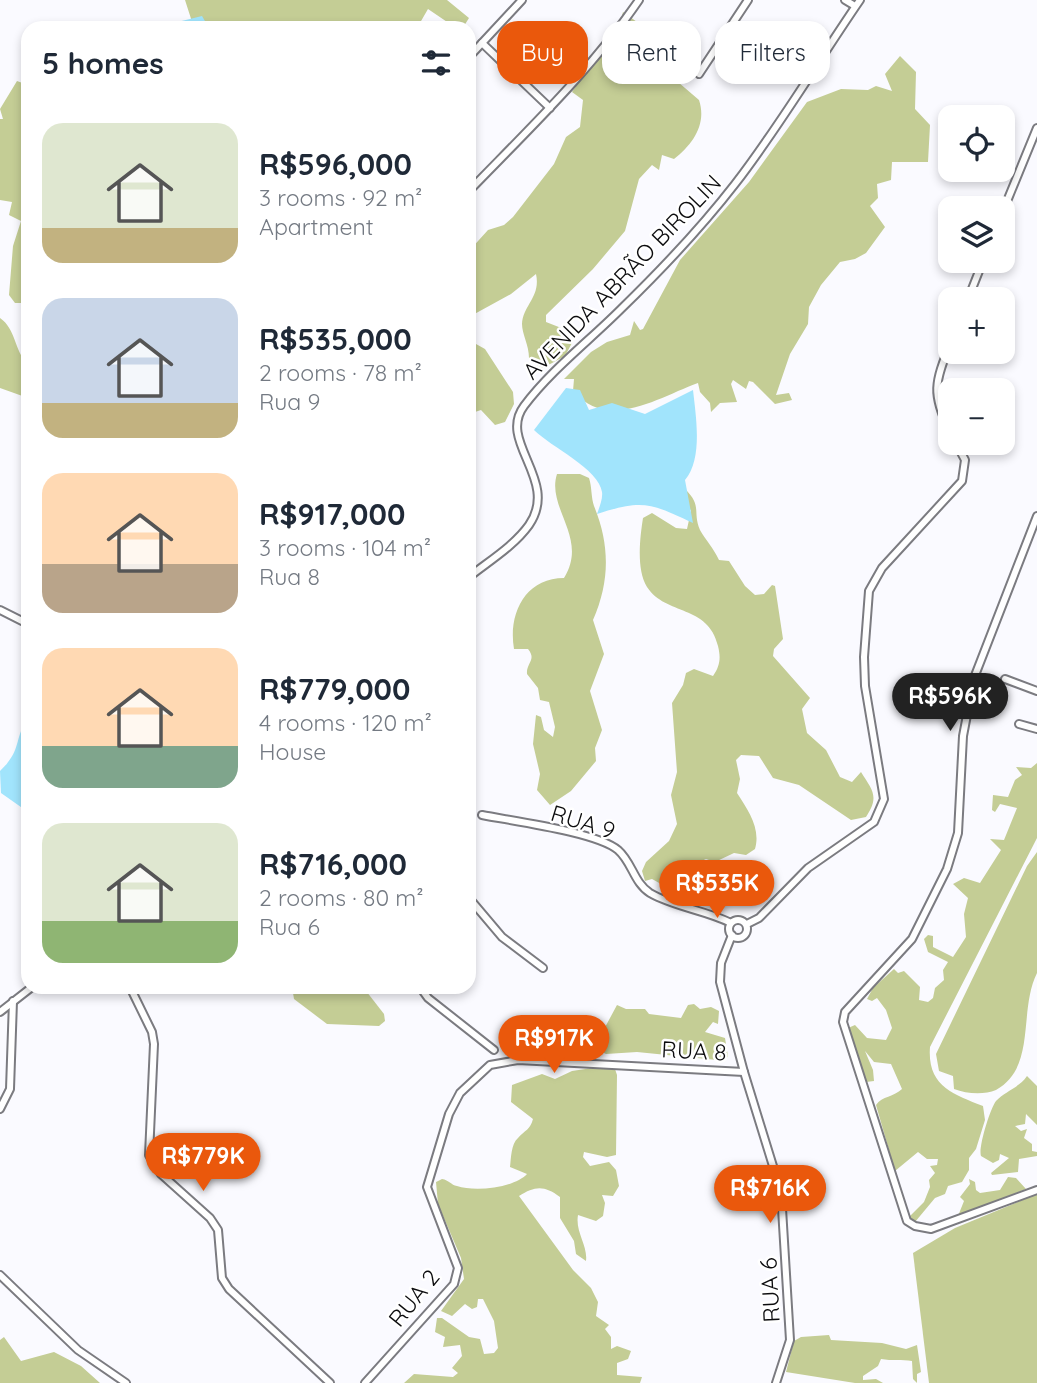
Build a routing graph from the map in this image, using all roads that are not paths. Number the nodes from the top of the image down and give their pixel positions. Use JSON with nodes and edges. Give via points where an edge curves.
{"nodes":[{"id":1,"x":522,"y":0,"type":"edge"},
{"id":2,"x":639,"y":0,"type":"edge"},
{"id":3,"x":748,"y":0,"type":"edge"},
{"id":4,"x":845,"y":0,"type":"edge"},
{"id":5,"x":857,"y":3,"type":"edge"},
{"id":6,"x":482,"y":43,"type":"junction"},
{"id":7,"x":476,"y":49,"type":"edge"},
{"id":8,"x":701,"y":71,"type":"edge"},
{"id":9,"x":550,"y":108,"type":"junction"},
{"id":10,"x":1037,"y":128,"type":"edge"},
{"id":11,"x":476,"y":184,"type":"edge"},
{"id":12,"x":1009,"y":196,"type":"edge"},
{"id":13,"x":938,"y":382,"type":"edge"},
{"id":14,"x":938,"y":408,"type":"edge"},
{"id":15,"x":962,"y":455,"type":"edge"},
{"id":16,"x":1037,"y":516,"type":"edge"},
{"id":17,"x":476,"y":571,"type":"edge"},
{"id":18,"x":0,"y":610,"type":"edge"},
{"id":19,"x":21,"y":620,"type":"edge"},
{"id":20,"x":1005,"y":679,"type":"dead end"},
{"id":21,"x":1037,"y":691,"type":"edge"},
{"id":22,"x":1018,"y":724,"type":"dead end"},
{"id":23,"x":1037,"y":729,"type":"edge"},
{"id":24,"x":482,"y":815,"type":"dead end"},
{"id":25,"x":476,"y":906,"type":"edge"},
{"id":26,"x":730,"y":923,"type":"junction"},
{"id":27,"x":747,"y":924,"type":"junction"},
{"id":28,"x":732,"y":935,"type":"junction"},
{"id":29,"x":543,"y":968,"type":"dead end"},
{"id":30,"x":22,"y":994,"type":"edge"},
{"id":31,"x":133,"y":994,"type":"edge"},
{"id":32,"x":425,"y":994,"type":"edge"},
{"id":33,"x":13,"y":1001,"type":"junction"},
{"id":34,"x":0,"y":1012,"type":"edge"},
{"id":35,"x":494,"y":1050,"type":"dead end"},
{"id":36,"x":744,"y":1072,"type":"junction"},
{"id":37,"x":0,"y":1109,"type":"edge"},
{"id":38,"x":427,"y":1187,"type":"joint"},
{"id":39,"x":1037,"y":1190,"type":"edge"},
{"id":40,"x":0,"y":1275,"type":"edge"},
{"id":41,"x":126,"y":1383,"type":"edge"},
{"id":42,"x":330,"y":1383,"type":"edge"},
{"id":43,"x":365,"y":1383,"type":"edge"},
{"id":44,"x":776,"y":1383,"type":"edge"}],
"edges":[{"from":1,"to":6,"type":"street"},
{"from":2,"to":9,"type":"street"},
{"from":3,"to":8,"type":"street"},
{"from":4,"to":5,"type":"street"},
{"from":5,"to":17,"type":"street","name":"AVENIDA ABRÃO BIROLIN","via":[[735,184],[622,309],[524,405],[516,418],[518,438],[538,483],[536,511],[519,535]]},
{"from":6,"to":7,"type":"street"},
{"from":6,"to":9,"type":"street"},
{"from":9,"to":11,"type":"street"},
{"from":10,"to":12,"type":"street"},
{"from":13,"to":14,"type":"street"},
{"from":15,"to":27,"type":"street","via":[[962,481],[882,568],[869,591],[865,686],[882,810],[874,822],[808,868],[759,918]]},
{"from":16,"to":39,"type":"street","via":[[974,678],[963,736],[958,833],[947,869],[912,939],[845,1012],[843,1022],[907,1221],[931,1229]]},
{"from":18,"to":19,"type":"street"},
{"from":20,"to":21,"type":"street"},
{"from":22,"to":23,"type":"street"},
{"from":24,"to":26,"type":"street","name":"RUA 9","via":[[606,843],[626,859],[649,892]]},
{"from":25,"to":29,"type":"street","via":[[502,937]]},
{"from":26,"to":27,"type":"street","via":[[739,919]]},
{"from":26,"to":28,"type":"street"},
{"from":27,"to":28,"type":"street","via":[[743,937]]},
{"from":28,"to":36,"type":"street","name":"RUA 6","via":[[721,963],[720,982]]},
{"from":30,"to":33,"type":"street"},
{"from":31,"to":42,"type":"street","via":[[154,1044],[149,1155],[161,1174],[218,1230],[222,1278],[229,1289]]},
{"from":32,"to":35,"type":"street"},
{"from":33,"to":34,"type":"street"},
{"from":33,"to":37,"type":"street","via":[[10,1089]]},
{"from":36,"to":38,"type":"street","name":"RUA 8","via":[[518,1060],[490,1065],[460,1093],[449,1114]]},
{"from":36,"to":44,"type":"street","name":"RUA 6","via":[[781,1192],[790,1340]]},
{"from":38,"to":43,"type":"street","name":"RUA 2","via":[[458,1268],[454,1283]]},
{"from":40,"to":41,"type":"street","via":[[78,1350]]}]}
